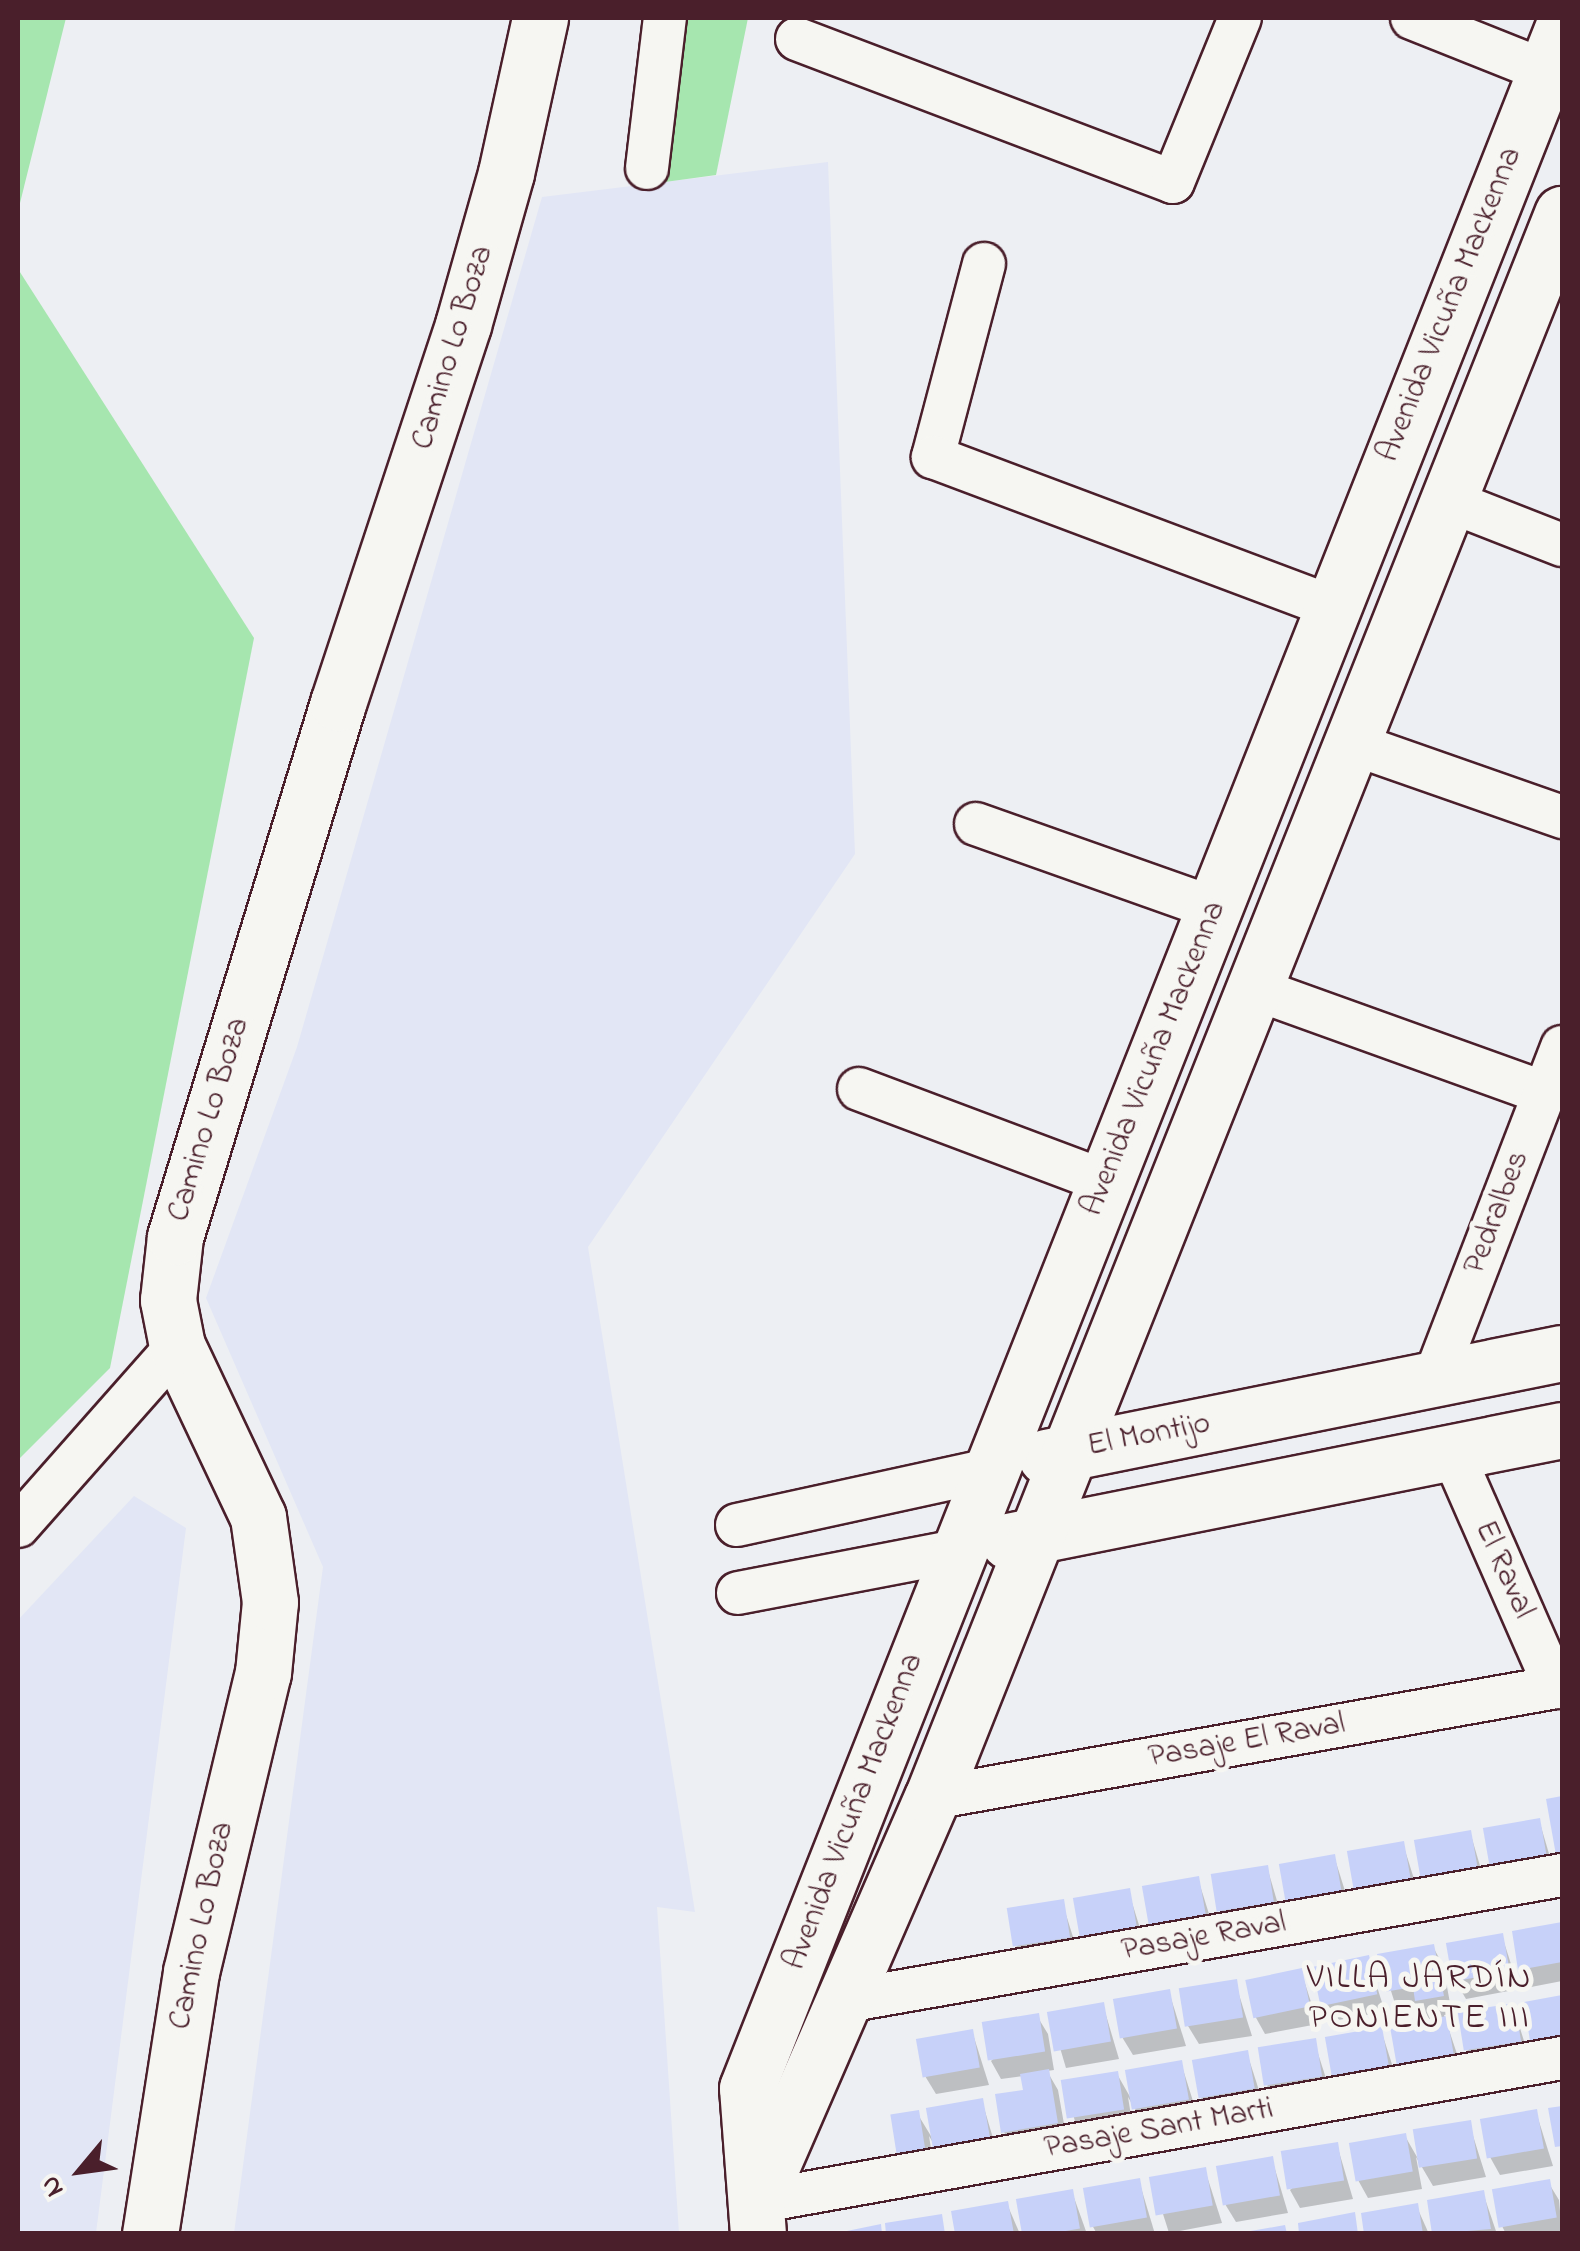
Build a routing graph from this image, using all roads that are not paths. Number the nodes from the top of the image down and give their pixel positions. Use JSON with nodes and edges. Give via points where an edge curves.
{"nodes":[{"id":1,"x":540,"y":18,"type":"edge"},
{"id":2,"x":665,"y":18,"type":"edge"},
{"id":3,"x":1240,"y":18,"type":"edge"},
{"id":4,"x":1412,"y":18,"type":"edge"},
{"id":5,"x":798,"y":39,"type":"dead end"},
{"id":6,"x":1554,"y":51,"type":"edge"},
{"id":7,"x":646,"y":168,"type":"dead end"},
{"id":8,"x":1562,"y":214,"type":"edge"},
{"id":9,"x":1472,"y":252,"type":"junction"},
{"id":10,"x":984,"y":264,"type":"dead end"},
{"id":11,"x":1536,"y":276,"type":"junction"},
{"id":12,"x":1447,"y":500,"type":"junction"},
{"id":13,"x":1562,"y":545,"type":"edge"},
{"id":14,"x":1330,"y":606,"type":"junction"},
{"id":15,"x":1395,"y":629,"type":"junction"},
{"id":16,"x":1351,"y":743,"type":"junction"},
{"id":17,"x":1562,"y":817,"type":"edge"},
{"id":18,"x":976,"y":824,"type":"dead end"},
{"id":19,"x":1216,"y":909,"type":"junction"},
{"id":20,"x":1253,"y":988,"type":"junction"},
{"id":21,"x":1562,"y":1047,"type":"edge"},
{"id":22,"x":859,"y":1089,"type":"dead end"},
{"id":23,"x":1545,"y":1093,"type":"junction"},
{"id":24,"x":1106,"y":1182,"type":"junction"},
{"id":25,"x":177,"y":1346,"type":"junction"},
{"id":26,"x":1562,"y":1353,"type":"edge"},
{"id":27,"x":1434,"y":1379,"type":"junction"},
{"id":28,"x":1562,"y":1430,"type":"edge"},
{"id":29,"x":1072,"y":1451,"type":"junction"},
{"id":30,"x":1452,"y":1452,"type":"junction"},
{"id":31,"x":990,"y":1470,"type":"junction"},
{"id":32,"x":737,"y":1525,"type":"dead end"},
{"id":33,"x":18,"y":1526,"type":"edge"},
{"id":34,"x":1037,"y":1534,"type":"junction"},
{"id":35,"x":956,"y":1551,"type":"junction"},
{"id":36,"x":738,"y":1592,"type":"dead end"},
{"id":37,"x":1559,"y":1687,"type":"edge"},
{"id":38,"x":932,"y":1798,"type":"junction"},
{"id":39,"x":1562,"y":1875,"type":"edge"},
{"id":40,"x":846,"y":2001,"type":"junction"},
{"id":41,"x":1562,"y":2058,"type":"edge"},
{"id":42,"x":757,"y":2218,"type":"edge"},
{"id":43,"x":150,"y":2234,"type":"edge"}],
"edges":[{"from":1,"to":25,"type":"street","name":"Camino Lo Boza","via":[[463,325],[332,720],[175,1237],[168,1300]]},
{"from":2,"to":7,"type":"street"},
{"from":3,"to":5,"type":"street","via":[[1174,182]]},
{"from":4,"to":6,"type":"street"},
{"from":6,"to":9,"type":"street","name":"Avenida Vicuña Mackenna"},
{"from":8,"to":11,"type":"street","name":"Avenida Vicuña Mackenna"},
{"from":9,"to":11,"type":"street"},
{"from":9,"to":14,"type":"street","name":"Avenida Vicuña Mackenna"},
{"from":10,"to":14,"type":"street","via":[[933,457]]},
{"from":11,"to":12,"type":"street","name":"Avenida Vicuña Mackenna"},
{"from":12,"to":13,"type":"street"},
{"from":12,"to":15,"type":"street","name":"Avenida Vicuña Mackenna"},
{"from":14,"to":15,"type":"street"},
{"from":14,"to":19,"type":"street","name":"Avenida Vicuña Mackenna"},
{"from":15,"to":16,"type":"street","name":"Avenida Vicuña Mackenna"},
{"from":16,"to":17,"type":"street"},
{"from":16,"to":20,"type":"street","name":"Avenida Vicuña Mackenna"},
{"from":18,"to":19,"type":"street"},
{"from":19,"to":24,"type":"street","name":"Avenida Vicuña Mackenna"},
{"from":20,"to":23,"type":"street"},
{"from":20,"to":29,"type":"street","name":"Avenida Vicuña Mackenna"},
{"from":21,"to":23,"type":"street","name":"Pedralbes"},
{"from":22,"to":24,"type":"street"},
{"from":23,"to":27,"type":"street","name":"Pedralbes"},
{"from":24,"to":31,"type":"street","name":"Avenida Vicuña Mackenna"},
{"from":25,"to":33,"type":"street"},
{"from":25,"to":43,"type":"street","name":"Camino Lo Boza","via":[[258,1517],[270,1602],[262,1673],[190,1972]]},
{"from":26,"to":27,"type":"street","name":"El Montijo"},
{"from":27,"to":29,"type":"street","name":"El Montijo"},
{"from":28,"to":30,"type":"street"},
{"from":29,"to":31,"type":"street","name":"El Montijo"},
{"from":29,"to":34,"type":"street","name":"Avenida Vicuña Mackenna"},
{"from":30,"to":34,"type":"street"},
{"from":30,"to":37,"type":"street","name":"El Raval"},
{"from":31,"to":32,"type":"street","name":"El Montijo"},
{"from":31,"to":35,"type":"street","name":"Avenida Vicuña Mackenna"},
{"from":34,"to":35,"type":"street"},
{"from":34,"to":38,"type":"street","name":"Avenida Vicuña Mackenna"},
{"from":35,"to":36,"type":"street"},
{"from":35,"to":42,"type":"street","name":"Avenida Vicuña Mackenna","via":[[747,2088]]},
{"from":37,"to":38,"type":"street","name":"Pasaje El Raval"},
{"from":38,"to":40,"type":"street","name":"Avenida Vicuña Mackenna"},
{"from":39,"to":40,"type":"street","name":"Pasaje Raval"},
{"from":40,"to":42,"type":"street","name":"Avenida Vicuña Mackenna"},
{"from":41,"to":42,"type":"street","name":"Pasaje Sant Marti"}]}
